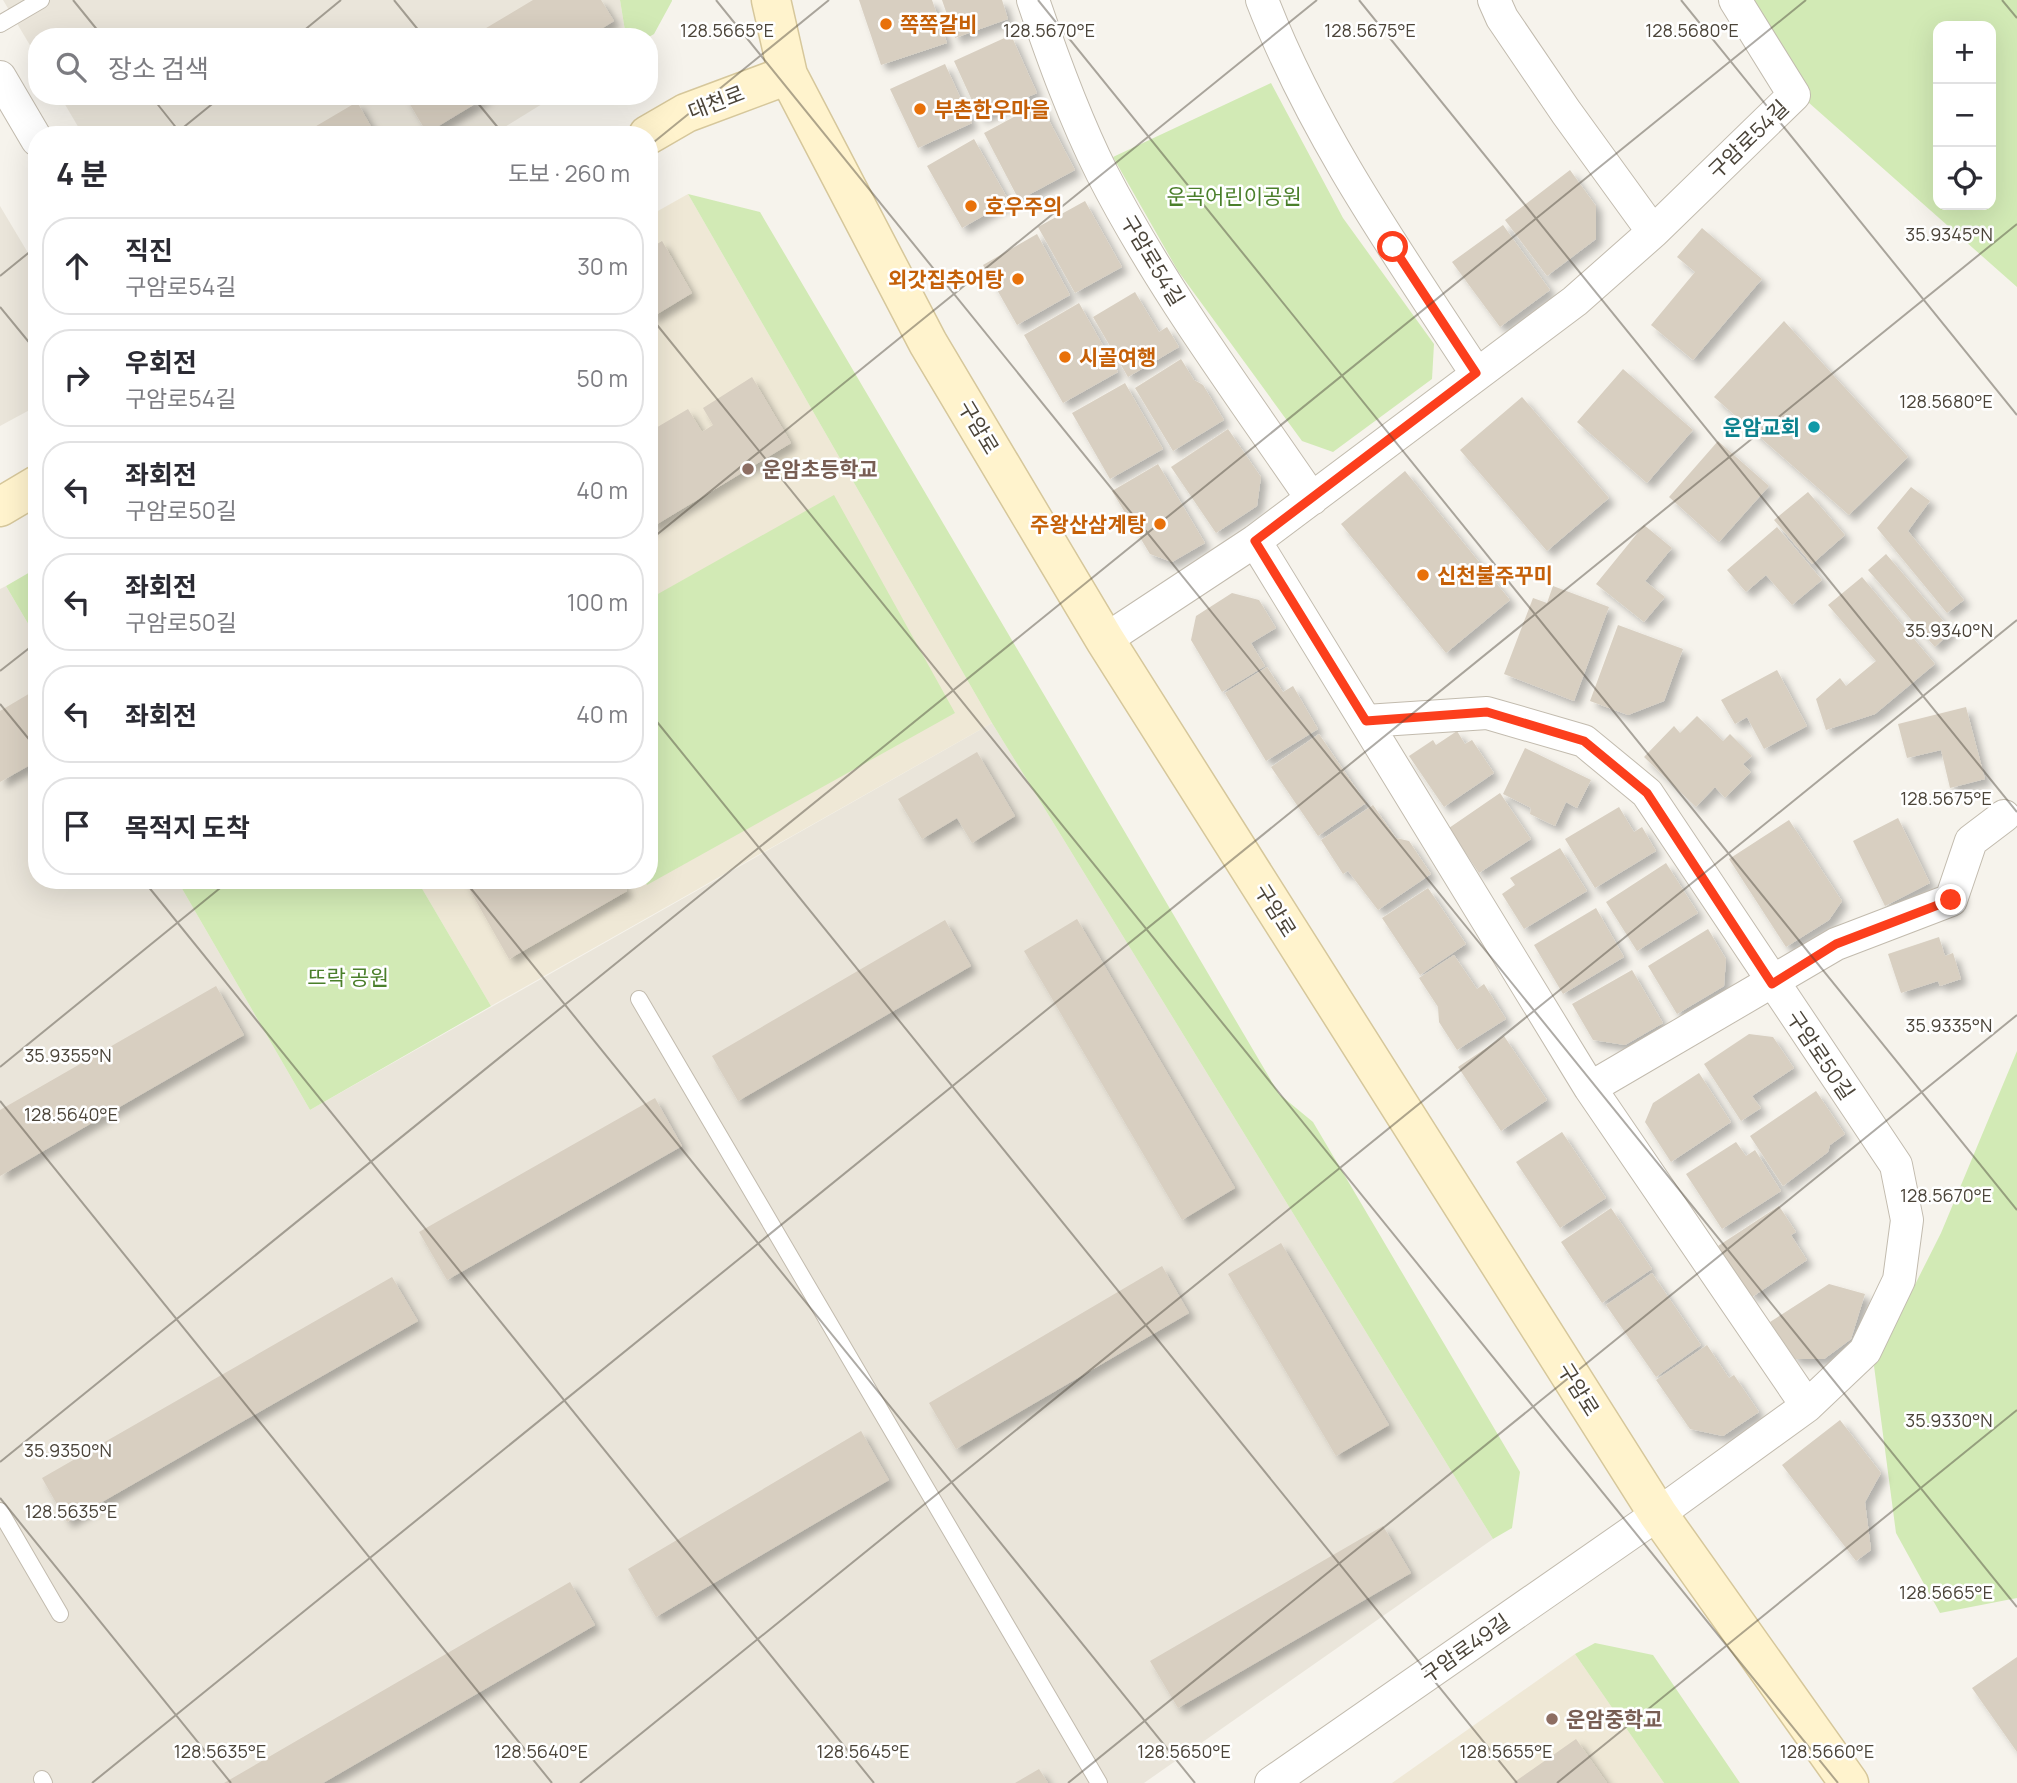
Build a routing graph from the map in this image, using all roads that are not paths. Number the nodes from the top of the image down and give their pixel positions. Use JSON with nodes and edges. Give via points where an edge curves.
{"nodes":[{"id":1,"x":41,"y":0,"type":"edge"},
{"id":2,"x":771,"y":0,"type":"edge"},
{"id":3,"x":1033,"y":0,"type":"edge"},
{"id":4,"x":1262,"y":0,"type":"edge"},
{"id":5,"x":1494,"y":0,"type":"edge"},
{"id":6,"x":1735,"y":0,"type":"edge"},
{"id":7,"x":0,"y":24,"type":"edge"},
{"id":8,"x":788,"y":75,"type":"junction"},
{"id":9,"x":0,"y":77,"type":"edge"},
{"id":10,"x":29,"y":126,"type":"edge"},
{"id":11,"x":658,"y":129,"type":"edge"},
{"id":12,"x":1653,"y":232,"type":"junction"},
{"id":13,"x":1476,"y":373,"type":"junction"},
{"id":14,"x":28,"y":490,"type":"edge"},
{"id":15,"x":1312,"y":499,"type":"junction"},
{"id":16,"x":0,"y":507,"type":"edge"},
{"id":17,"x":1255,"y":541,"type":"junction"},
{"id":18,"x":1105,"y":640,"type":"junction"},
{"id":19,"x":1366,"y":721,"type":"junction"},
{"id":20,"x":2004,"y":816,"type":"dead end"},
{"id":21,"x":1772,"y":984,"type":"junction"},
{"id":22,"x":639,"y":999,"type":"dead end"},
{"id":23,"x":1590,"y":1088,"type":"junction"},
{"id":24,"x":1807,"y":1406,"type":"junction"},
{"id":25,"x":0,"y":1511,"type":"edge"},
{"id":26,"x":1658,"y":1514,"type":"junction"},
{"id":27,"x":60,"y":1614,"type":"dead end"},
{"id":28,"x":1100,"y":1783,"type":"edge"},
{"id":29,"x":1271,"y":1783,"type":"edge"},
{"id":30,"x":1849,"y":1783,"type":"edge"}],
"edges":[{"from":1,"to":7,"type":"lane"},
{"from":2,"to":8,"type":"main road","name":"구암로"},
{"from":3,"to":15,"type":"street","name":"구암로54길","via":[[1055,66],[1101,171],[1151,261]]},
{"from":4,"to":13,"type":"street","via":[[1286,63],[1393,247]]},
{"from":5,"to":12,"type":"street","via":[[1566,112]]},
{"from":6,"to":12,"type":"street","name":"구암로54길","via":[[1794,95]]},
{"from":8,"to":11,"type":"main road","name":"대천로","via":[[686,113]]},
{"from":8,"to":18,"type":"main road","name":"구암로","via":[[929,343]]},
{"from":9,"to":10,"type":"street"},
{"from":12,"to":13,"type":"street","name":"구암로54길","via":[[1575,301]]},
{"from":13,"to":15,"type":"street","name":"구암로54길"},
{"from":14,"to":16,"type":"main road"},
{"from":15,"to":17,"type":"street","name":"구암로54길"},
{"from":17,"to":18,"type":"street","name":"구암로54길"},
{"from":17,"to":19,"type":"street"},
{"from":18,"to":26,"type":"main road","name":"구암로"},
{"from":19,"to":21,"type":"street","name":"구암로50길","via":[[1487,712],[1584,741],[1647,793]]},
{"from":19,"to":23,"type":"street"},
{"from":20,"to":21,"type":"street","via":[[1971,841],[1951,900],[1836,944]]},
{"from":21,"to":23,"type":"street"},
{"from":21,"to":24,"type":"street","name":"구암로50길","via":[[1896,1165],[1907,1220],[1899,1280],[1865,1352]]},
{"from":22,"to":28,"type":"lane"},
{"from":23,"to":24,"type":"street"},
{"from":24,"to":26,"type":"street","name":"구암로50길"},
{"from":25,"to":27,"type":"lane"},
{"from":26,"to":29,"type":"street","name":"구암로49길"},
{"from":26,"to":30,"type":"main road","name":"구암로"}]}
